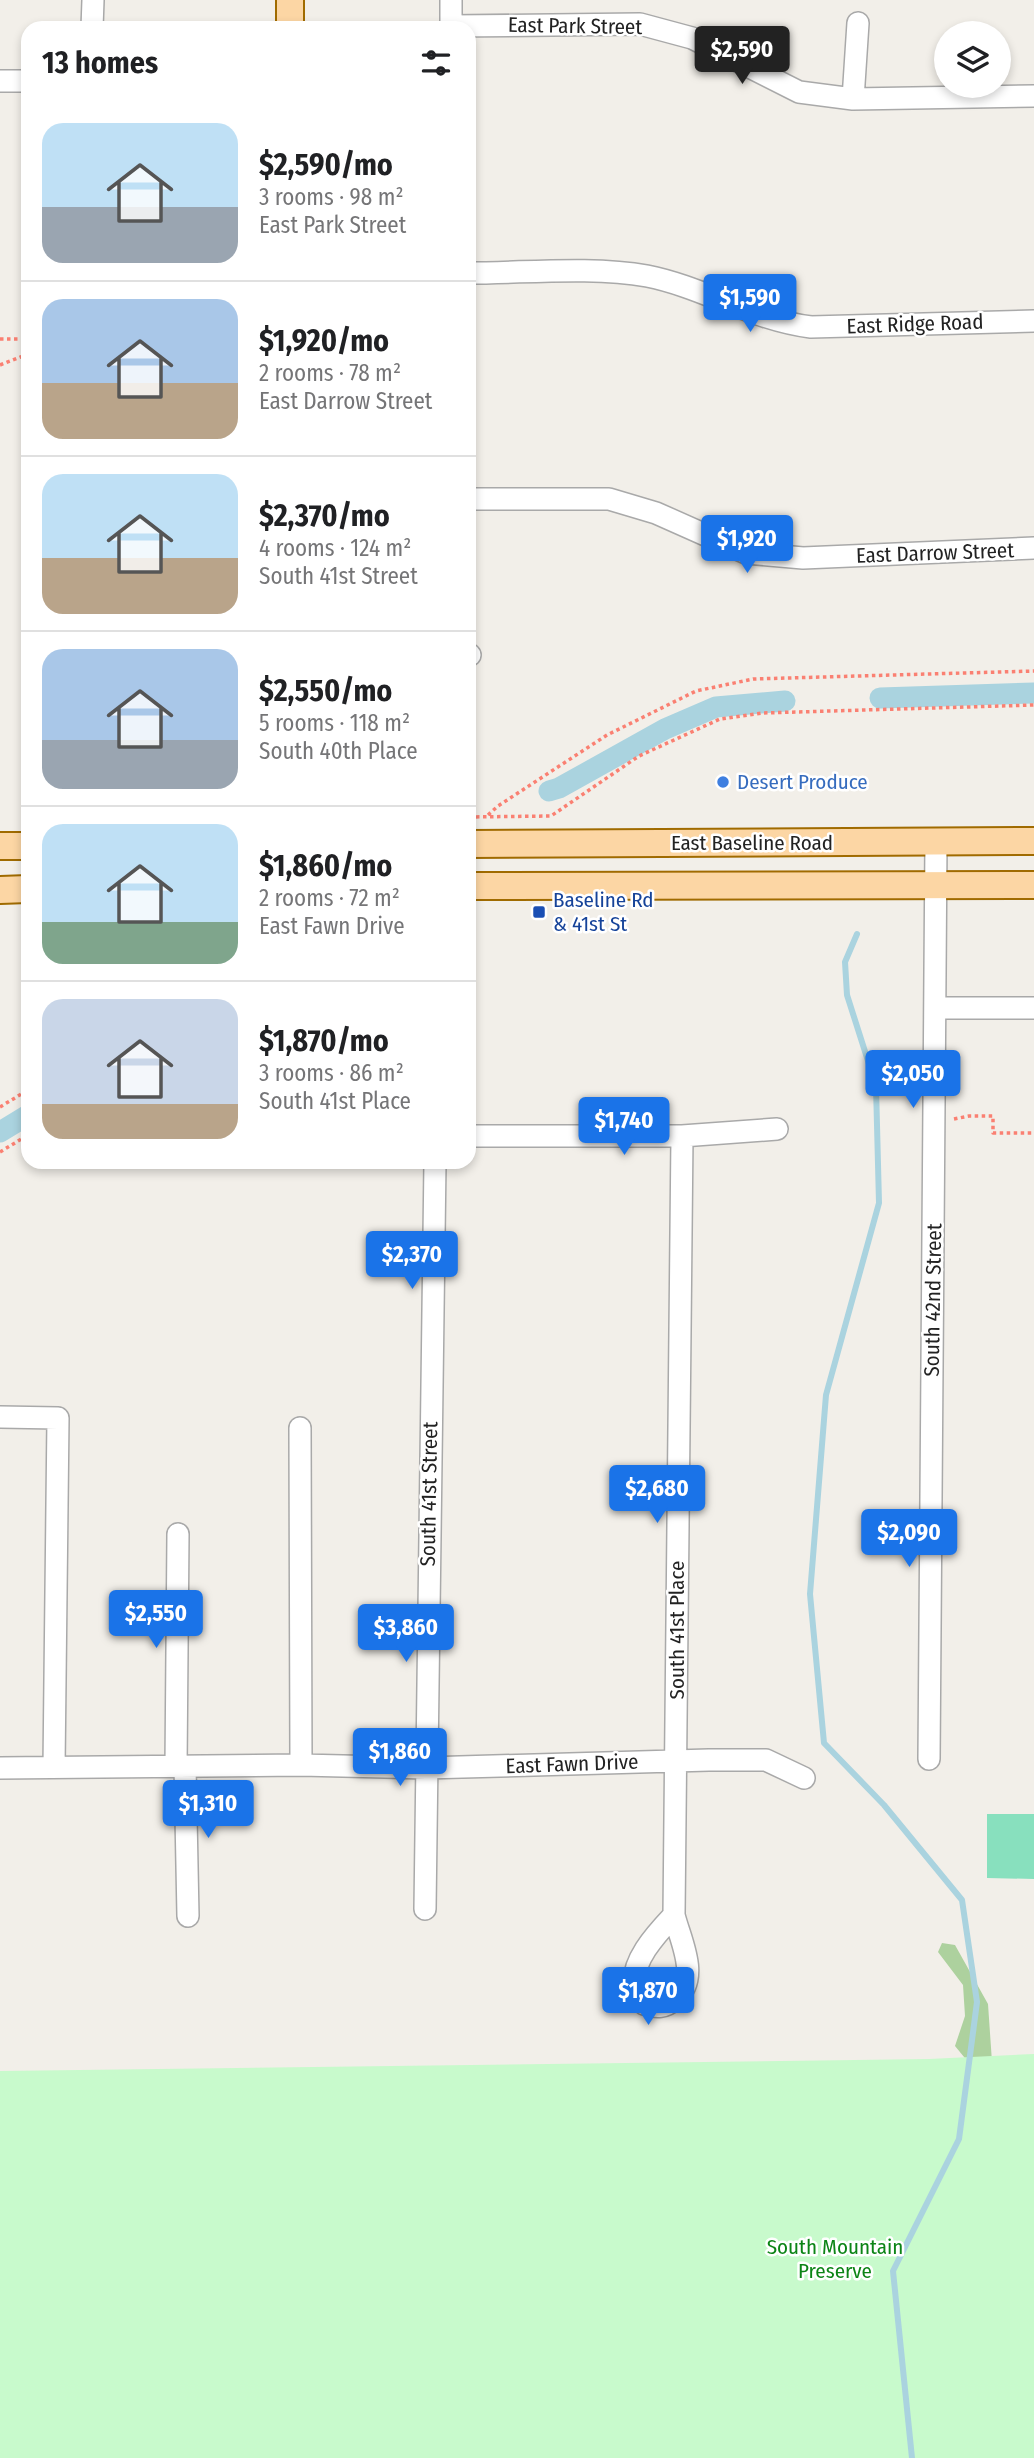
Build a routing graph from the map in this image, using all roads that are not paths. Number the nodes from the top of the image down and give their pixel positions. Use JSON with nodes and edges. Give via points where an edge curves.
{"nodes":[{"id":1,"x":93,"y":0,"type":"edge"},
{"id":2,"x":290,"y":0,"type":"edge"},
{"id":3,"x":451,"y":0,"type":"edge"},
{"id":4,"x":92,"y":21,"type":"edge"},
{"id":5,"x":290,"y":21,"type":"edge"},
{"id":6,"x":450,"y":21,"type":"edge"},
{"id":7,"x":858,"y":23,"type":"dead end"},
{"id":8,"x":476,"y":27,"type":"edge"},
{"id":9,"x":0,"y":80,"type":"edge"},
{"id":10,"x":21,"y":80,"type":"edge"},
{"id":11,"x":1034,"y":96,"type":"edge"},
{"id":12,"x":853,"y":99,"type":"junction"},
{"id":13,"x":476,"y":273,"type":"edge"},
{"id":14,"x":1034,"y":321,"type":"edge"},
{"id":15,"x":476,"y":499,"type":"edge"},
{"id":16,"x":1034,"y":548,"type":"edge"},
{"id":17,"x":1034,"y":841,"type":"edge"},
{"id":18,"x":936,"y":842,"type":"junction"},
{"id":19,"x":476,"y":844,"type":"edge"},
{"id":20,"x":0,"y":846,"type":"edge"},
{"id":21,"x":21,"y":846,"type":"edge"},
{"id":22,"x":1034,"y":885,"type":"edge"},
{"id":23,"x":476,"y":886,"type":"edge"},
{"id":24,"x":936,"y":886,"type":"junction"},
{"id":25,"x":21,"y":889,"type":"edge"},
{"id":26,"x":0,"y":890,"type":"edge"},
{"id":27,"x":935,"y":1008,"type":"junction"},
{"id":28,"x":1034,"y":1008,"type":"edge"},
{"id":29,"x":777,"y":1129,"type":"dead end"},
{"id":30,"x":476,"y":1136,"type":"edge"},
{"id":31,"x":682,"y":1136,"type":"junction"},
{"id":32,"x":435,"y":1169,"type":"edge"},
{"id":33,"x":0,"y":1417,"type":"edge"},
{"id":34,"x":300,"y":1428,"type":"dead end"},
{"id":35,"x":178,"y":1534,"type":"dead end"},
{"id":36,"x":929,"y":1759,"type":"dead end"},
{"id":37,"x":676,"y":1761,"type":"junction"},
{"id":38,"x":301,"y":1765,"type":"junction"},
{"id":39,"x":181,"y":1766,"type":"junction"},
{"id":40,"x":54,"y":1767,"type":"junction"},
{"id":41,"x":0,"y":1768,"type":"edge"},
{"id":42,"x":426,"y":1768,"type":"junction"},
{"id":43,"x":804,"y":1778,"type":"dead end"},
{"id":44,"x":425,"y":1909,"type":"dead end"},
{"id":45,"x":674,"y":1914,"type":"dead end"},
{"id":46,"x":188,"y":1916,"type":"dead end"}],
"edges":[{"from":1,"to":4,"type":"street"},
{"from":2,"to":5,"type":"main road"},
{"from":3,"to":6,"type":"street"},
{"from":7,"to":12,"type":"street"},
{"from":8,"to":12,"type":"street","name":"East Park Street","via":[[640,24],[692,38],[799,92]]},
{"from":9,"to":10,"type":"street"},
{"from":11,"to":12,"type":"street","name":"East Park Street"},
{"from":13,"to":14,"type":"street","name":"East Ridge Road","via":[[608,271],[648,276],[785,324],[811,327]]},
{"from":15,"to":16,"type":"street","name":"East Darrow Street","via":[[609,499],[656,513],[746,554],[803,558]]},
{"from":17,"to":18,"type":"main road","name":"East Baseline Road"},
{"from":18,"to":19,"type":"main road","name":"East Baseline Road"},
{"from":18,"to":24,"type":"street","name":"South 42nd Street"},
{"from":20,"to":21,"type":"main road"},
{"from":22,"to":24,"type":"main road","name":"East Baseline Road"},
{"from":23,"to":24,"type":"main road","name":"East Baseline Road"},
{"from":24,"to":27,"type":"street","name":"South 42nd Street"},
{"from":25,"to":26,"type":"main road"},
{"from":27,"to":28,"type":"street"},
{"from":27,"to":36,"type":"street","name":"South 42nd Street"},
{"from":29,"to":31,"type":"street"},
{"from":30,"to":31,"type":"street"},
{"from":31,"to":37,"type":"street","name":"South 41st Place"},
{"from":32,"to":42,"type":"street","name":"South 41st Street"},
{"from":33,"to":40,"type":"street","via":[[58,1418]]},
{"from":34,"to":38,"type":"street"},
{"from":35,"to":39,"type":"street"},
{"from":37,"to":42,"type":"street","name":"East Fawn Drive"},
{"from":37,"to":43,"type":"street","name":"East Fawn Drive","via":[[766,1760]]},
{"from":37,"to":45,"type":"street","name":"South 41st Place"},
{"from":38,"to":39,"type":"street","name":"East Fawn Drive"},
{"from":38,"to":42,"type":"street","name":"East Fawn Drive"},
{"from":39,"to":40,"type":"street","name":"East Fawn Drive"},
{"from":39,"to":46,"type":"street"},
{"from":40,"to":41,"type":"street","name":"East Fawn Drive"},
{"from":42,"to":44,"type":"street","name":"South 41st Street"}]}
